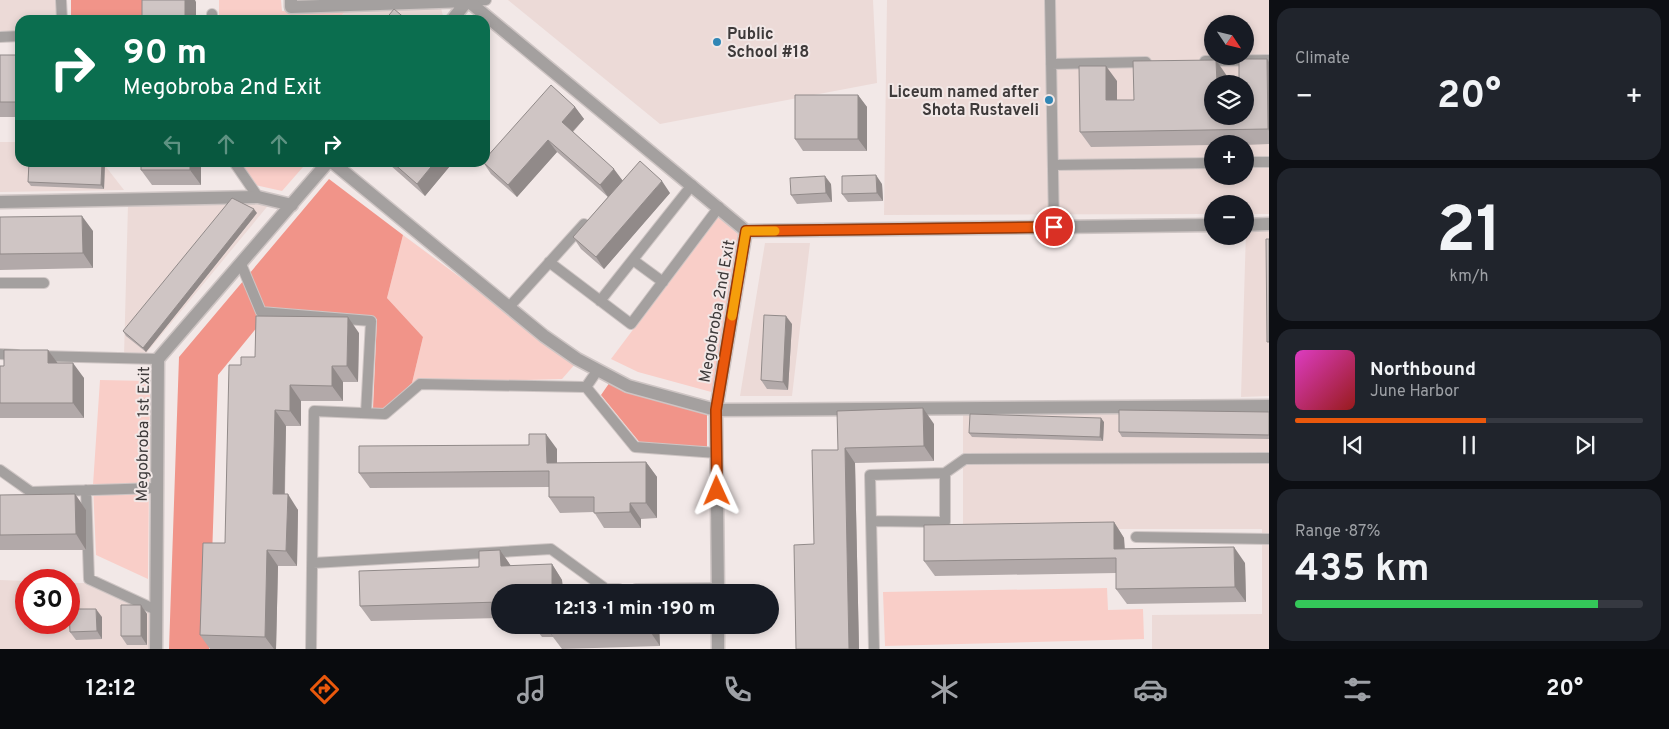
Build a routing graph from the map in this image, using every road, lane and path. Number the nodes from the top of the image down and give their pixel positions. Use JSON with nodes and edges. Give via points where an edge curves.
{"nodes":[{"id":1,"x":62,"y":0,"type":"edge"},
{"id":2,"x":291,"y":0,"type":"edge"},
{"id":3,"x":486,"y":0,"type":"edge"},
{"id":4,"x":1050,"y":0,"type":"edge"},
{"id":5,"x":468,"y":1,"type":"edge"},
{"id":6,"x":62,"y":15,"type":"edge"},
{"id":7,"x":456,"y":15,"type":"edge"},
{"id":8,"x":485,"y":15,"type":"edge"},
{"id":9,"x":490,"y":19,"type":"edge"},
{"id":10,"x":15,"y":36,"type":"edge"},
{"id":11,"x":0,"y":37,"type":"edge"},
{"id":12,"x":1269,"y":60,"type":"edge"},
{"id":13,"x":1190,"y":61,"type":"edge"},
{"id":14,"x":1160,"y":62,"type":"edge"},
{"id":15,"x":1051,"y":64,"type":"junction"},
{"id":16,"x":1254,"y":162,"type":"edge"},
{"id":17,"x":1269,"y":162,"type":"edge"},
{"id":18,"x":1204,"y":163,"type":"edge"},
{"id":19,"x":1053,"y":165,"type":"junction"},
{"id":20,"x":237,"y":167,"type":"edge"},
{"id":21,"x":326,"y":167,"type":"edge"},
{"id":22,"x":336,"y":167,"type":"edge"},
{"id":23,"x":692,"y":185,"type":"junction"},
{"id":24,"x":258,"y":197,"type":"junction"},
{"id":25,"x":0,"y":202,"type":"edge"},
{"id":26,"x":292,"y":205,"type":"junction"},
{"id":27,"x":719,"y":207,"type":"junction"},
{"id":28,"x":584,"y":224,"type":"edge"},
{"id":29,"x":1269,"y":224,"type":"edge"},
{"id":30,"x":1204,"y":225,"type":"edge"},
{"id":31,"x":1254,"y":225,"type":"edge"},
{"id":32,"x":1054,"y":227,"type":"junction"},
{"id":33,"x":746,"y":231,"type":"junction"},
{"id":34,"x":633,"y":260,"type":"junction"},
{"id":35,"x":549,"y":262,"type":"junction"},
{"id":36,"x":241,"y":264,"type":"junction"},
{"id":37,"x":663,"y":282,"type":"junction"},
{"id":38,"x":0,"y":283,"type":"edge"},
{"id":39,"x":44,"y":283,"type":"dead end"},
{"id":40,"x":600,"y":301,"type":"junction"},
{"id":41,"x":509,"y":307,"type":"junction"},
{"id":42,"x":0,"y":354,"type":"edge"},
{"id":43,"x":158,"y":359,"type":"junction"},
{"id":44,"x":597,"y":371,"type":"junction"},
{"id":45,"x":586,"y":386,"type":"junction"},
{"id":46,"x":1269,"y":406,"type":"edge"},
{"id":47,"x":716,"y":410,"type":"junction"},
{"id":48,"x":366,"y":414,"type":"junction"},
{"id":49,"x":717,"y":453,"type":"junction"},
{"id":50,"x":1269,"y":458,"type":"edge"},
{"id":51,"x":0,"y":470,"type":"edge"},
{"id":52,"x":945,"y":473,"type":"junction"},
{"id":53,"x":157,"y":488,"type":"junction"},
{"id":54,"x":86,"y":490,"type":"junction"},
{"id":55,"x":871,"y":521,"type":"junction"},
{"id":56,"x":1136,"y":537,"type":"dead end"},
{"id":57,"x":1269,"y":539,"type":"edge"},
{"id":58,"x":312,"y":563,"type":"junction"},
{"id":59,"x":599,"y":584,"type":"edge"},
{"id":60,"x":718,"y":584,"type":"edge"},
{"id":61,"x":156,"y":610,"type":"junction"},
{"id":62,"x":718,"y":634,"type":"edge"},
{"id":63,"x":156,"y":649,"type":"edge"},
{"id":64,"x":311,"y":649,"type":"edge"},
{"id":65,"x":718,"y":649,"type":"edge"},
{"id":66,"x":874,"y":649,"type":"edge"}],
"edges":[{"from":1,"to":6,"type":"lane"},
{"from":2,"to":5,"type":"street","via":[[291,7]]},
{"from":3,"to":5,"type":"lane"},
{"from":4,"to":15,"type":"lane"},
{"from":5,"to":7,"type":"street"},
{"from":5,"to":8,"type":"street"},
{"from":9,"to":23,"type":"street"},
{"from":10,"to":11,"type":"lane"},
{"from":12,"to":13,"type":"lane"},
{"from":14,"to":15,"type":"lane"},
{"from":15,"to":19,"type":"lane"},
{"from":16,"to":17,"type":"lane"},
{"from":18,"to":19,"type":"lane"},
{"from":19,"to":32,"type":"lane"},
{"from":20,"to":24,"type":"lane"},
{"from":21,"to":26,"type":"street","name":"Megobroba 1st Exit"},
{"from":22,"to":41,"type":"street"},
{"from":23,"to":27,"type":"street"},
{"from":23,"to":34,"type":"lane"},
{"from":24,"to":25,"type":"street"},
{"from":24,"to":26,"type":"street"},
{"from":26,"to":36,"type":"street","name":"Megobroba 1st Exit"},
{"from":27,"to":33,"type":"street"},
{"from":27,"to":37,"type":"lane"},
{"from":28,"to":35,"type":"lane"},
{"from":29,"to":31,"type":"street"},
{"from":30,"to":32,"type":"street","name":"Megobroba 2nd Exit"},
{"from":32,"to":33,"type":"street","name":"Megobroba 2nd Exit"},
{"from":33,"to":47,"type":"street","name":"Megobroba 2nd Exit"},
{"from":34,"to":37,"type":"lane"},
{"from":34,"to":40,"type":"lane"},
{"from":35,"to":40,"type":"lane"},
{"from":35,"to":41,"type":"lane"},
{"from":36,"to":43,"type":"street","name":"Megobroba 1st Exit"},
{"from":36,"to":48,"type":"lane","via":[[261,312],[371,321]]},
{"from":37,"to":40,"type":"lane","via":[[631,324]]},
{"from":38,"to":39,"type":"lane"},
{"from":41,"to":44,"type":"street","via":[[544,336]]},
{"from":42,"to":43,"type":"lane"},
{"from":43,"to":53,"type":"street","name":"Megobroba 1st Exit"},
{"from":44,"to":45,"type":"lane"},
{"from":44,"to":47,"type":"street","via":[[628,386]]},
{"from":45,"to":48,"type":"lane","via":[[420,384],[385,414]]},
{"from":45,"to":49,"type":"lane","via":[[635,447]]},
{"from":46,"to":47,"type":"street"},
{"from":47,"to":49,"type":"street","name":"Megobroba 2nd Exit"},
{"from":48,"to":58,"type":"lane","via":[[314,411]]},
{"from":49,"to":60,"type":"street","name":"Megobroba 2nd Exit"},
{"from":50,"to":52,"type":"lane","via":[[965,459]]},
{"from":51,"to":54,"type":"lane","via":[[31,492]]},
{"from":52,"to":55,"type":"lane","via":[[870,475]]},
{"from":52,"to":55,"type":"lane","via":[[944,522]]},
{"from":53,"to":54,"type":"lane"},
{"from":53,"to":61,"type":"street","name":"Megobroba 1st Exit"},
{"from":54,"to":61,"type":"lane","via":[[89,579]]},
{"from":55,"to":66,"type":"lane"},
{"from":56,"to":57,"type":"lane"},
{"from":58,"to":59,"type":"lane","via":[[551,549]]},
{"from":58,"to":64,"type":"lane"},
{"from":61,"to":63,"type":"street","name":"Megobroba 1st Exit"},
{"from":62,"to":65,"type":"street"}]}
